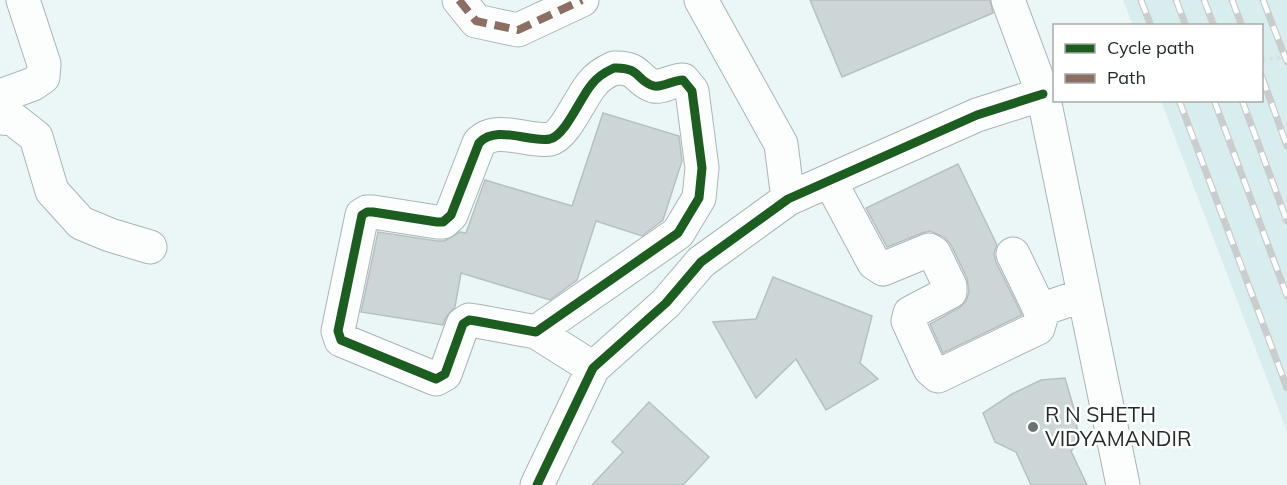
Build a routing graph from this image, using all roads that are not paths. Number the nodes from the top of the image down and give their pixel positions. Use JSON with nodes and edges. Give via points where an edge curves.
{"nodes":[{"id":1,"x":23,"y":0,"type":"edge"},
{"id":2,"x":459,"y":0,"type":"edge"},
{"id":3,"x":582,"y":0,"type":"edge"},
{"id":4,"x":701,"y":0,"type":"edge"},
{"id":5,"x":1008,"y":0,"type":"edge"},
{"id":6,"x":1043,"y":94,"type":"junction"},
{"id":7,"x":0,"y":96,"type":"edge"},
{"id":8,"x":0,"y":118,"type":"edge"},
{"id":9,"x":830,"y":181,"type":"junction"},
{"id":10,"x":789,"y":199,"type":"junction"},
{"id":11,"x":678,"y":232,"type":"junction"},
{"id":12,"x":150,"y":248,"type":"dead end"},
{"id":13,"x":1013,"y":254,"type":"dead end"},
{"id":14,"x":701,"y":262,"type":"junction"},
{"id":15,"x":1084,"y":296,"type":"junction"},
{"id":16,"x":1040,"y":310,"type":"junction"},
{"id":17,"x":536,"y":332,"type":"junction"},
{"id":18,"x":593,"y":368,"type":"junction"},
{"id":19,"x":537,"y":485,"type":"edge"},
{"id":20,"x":1123,"y":485,"type":"edge"}],
"edges":[{"from":1,"to":7,"type":"street","via":[[44,64],[42,77]]},
{"from":2,"to":3,"type":"street","via":[[476,21],[518,30]]},
{"from":4,"to":10,"type":"street","via":[[781,144]]},
{"from":5,"to":6,"type":"street"},
{"from":6,"to":9,"type":"street","via":[[977,115]]},
{"from":6,"to":15,"type":"street"},
{"from":8,"to":12,"type":"street","via":[[13,119],[36,137],[52,191],[81,223]]},
{"from":9,"to":10,"type":"street"},
{"from":9,"to":16,"type":"street","via":[[874,263],[883,269],[929,250],[934,253],[950,292],[910,313],[908,321],[930,369],[938,376],[1038,328]]},
{"from":10,"to":14,"type":"street"},
{"from":11,"to":14,"type":"street"},
{"from":11,"to":17,"type":"street"},
{"from":11,"to":17,"type":"street","via":[[699,198],[701,181],[692,92],[683,80],[652,86],[631,69],[622,68],[598,77],[562,130],[550,139],[495,134],[483,137],[447,220],[367,212],[362,215],[338,331],[341,340],[436,379],[445,374],[459,330],[469,320]]},
{"from":13,"to":16,"type":"street"},
{"from":14,"to":18,"type":"street","via":[[666,303]]},
{"from":15,"to":16,"type":"street"},
{"from":15,"to":20,"type":"street"},
{"from":17,"to":18,"type":"street"},
{"from":18,"to":19,"type":"street"}]}
